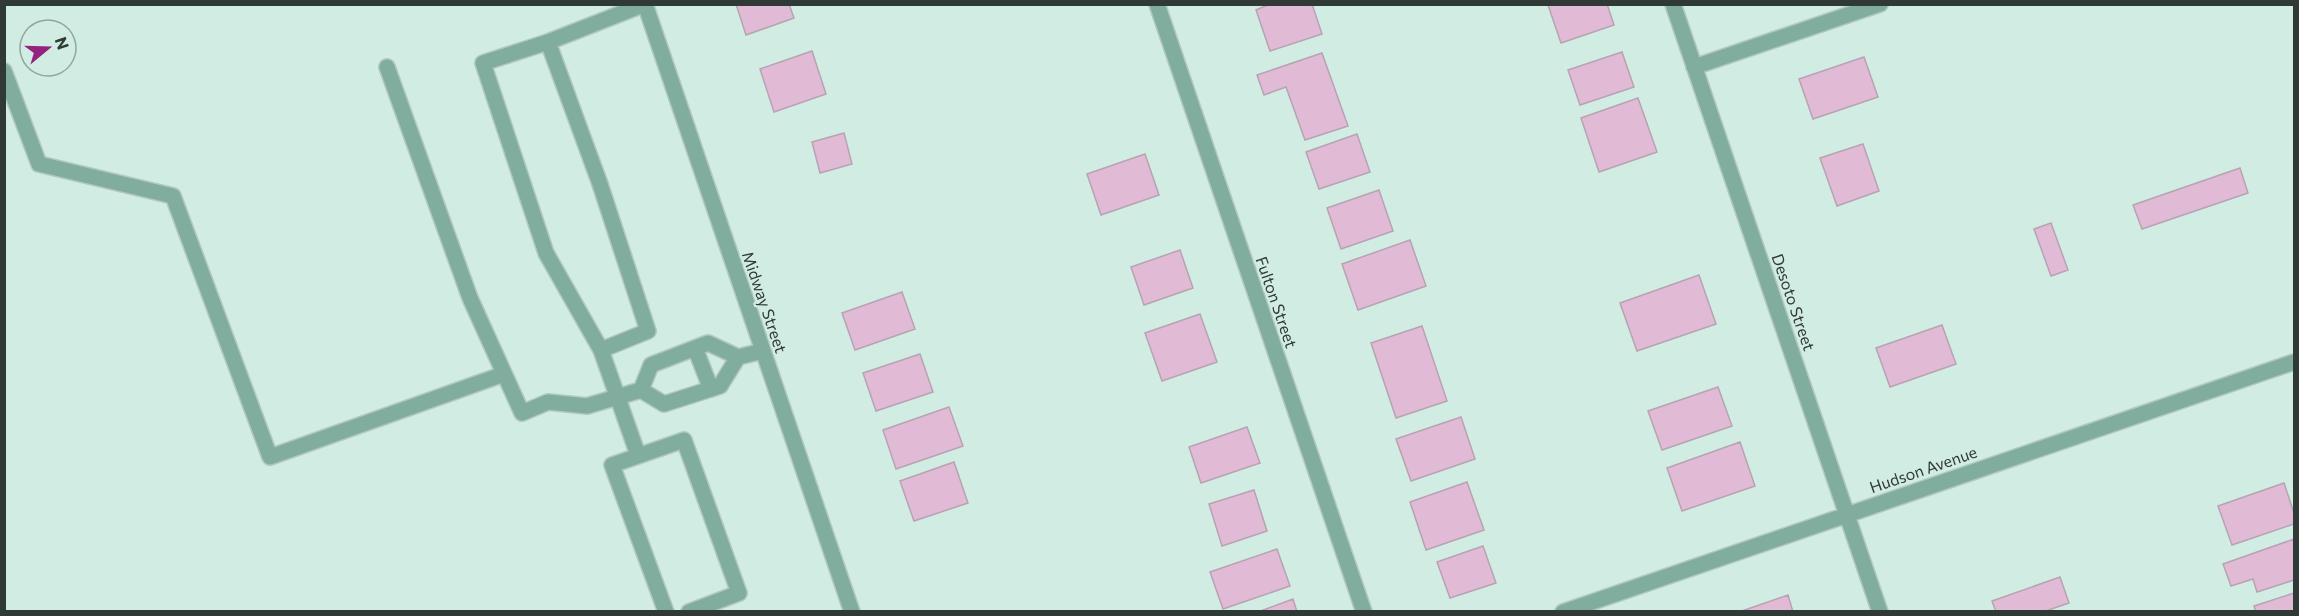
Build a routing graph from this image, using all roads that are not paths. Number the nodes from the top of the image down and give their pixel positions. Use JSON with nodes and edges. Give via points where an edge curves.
{"nodes":[{"id":1,"x":645,"y":4,"type":"edge"},
{"id":2,"x":1157,"y":4,"type":"edge"},
{"id":3,"x":1673,"y":4,"type":"edge"},
{"id":4,"x":1880,"y":4,"type":"edge"},
{"id":5,"x":548,"y":42,"type":"junction"},
{"id":6,"x":387,"y":67,"type":"dead end"},
{"id":7,"x":1694,"y":67,"type":"junction"},
{"id":8,"x":4,"y":71,"type":"edge"},
{"id":9,"x":695,"y":348,"type":"junction"},
{"id":10,"x":601,"y":350,"type":"junction"},
{"id":11,"x":763,"y":351,"type":"junction"},
{"id":12,"x":738,"y":357,"type":"junction"},
{"id":13,"x":2295,"y":362,"type":"edge"},
{"id":14,"x":504,"y":374,"type":"junction"},
{"id":15,"x":711,"y":389,"type":"junction"},
{"id":16,"x":640,"y":390,"type":"junction"},
{"id":17,"x":616,"y":398,"type":"junction"},
{"id":18,"x":638,"y":455,"type":"junction"},
{"id":19,"x":1847,"y":513,"type":"junction"},
{"id":20,"x":666,"y":612,"type":"edge"},
{"id":21,"x":688,"y":612,"type":"edge"},
{"id":22,"x":852,"y":612,"type":"edge"},
{"id":23,"x":1364,"y":612,"type":"edge"},
{"id":24,"x":1563,"y":612,"type":"edge"},
{"id":25,"x":1880,"y":612,"type":"edge"}],
"edges":[{"from":1,"to":5,"type":"street"},
{"from":1,"to":11,"type":"street","name":"Midway Street"},
{"from":2,"to":23,"type":"street","name":"Fulton Street"},
{"from":3,"to":7,"type":"street","name":"Desoto Street"},
{"from":4,"to":7,"type":"street"},
{"from":5,"to":10,"type":"street","via":[[648,331]]},
{"from":5,"to":10,"type":"street","via":[[483,63],[546,253]]},
{"from":6,"to":14,"type":"street","via":[[470,298]]},
{"from":7,"to":19,"type":"street","name":"Desoto Street"},
{"from":8,"to":14,"type":"street","via":[[39,164],[173,196],[270,457]]},
{"from":9,"to":12,"type":"street","via":[[708,343]]},
{"from":9,"to":15,"type":"street"},
{"from":9,"to":16,"type":"street","via":[[651,364]]},
{"from":10,"to":17,"type":"street"},
{"from":11,"to":12,"type":"street"},
{"from":11,"to":22,"type":"street","name":"Midway Street"},
{"from":12,"to":15,"type":"street","via":[[720,386]]},
{"from":13,"to":19,"type":"street","name":"Hudson Avenue"},
{"from":14,"to":17,"type":"street","via":[[522,413],[548,402],[587,406]]},
{"from":15,"to":16,"type":"street","via":[[664,404]]},
{"from":16,"to":17,"type":"street"},
{"from":17,"to":18,"type":"street"},
{"from":18,"to":20,"type":"street","via":[[612,465]]},
{"from":18,"to":21,"type":"street","via":[[684,440],[739,593]]},
{"from":19,"to":24,"type":"street","name":"Hudson Avenue"},
{"from":19,"to":25,"type":"street","name":"Desoto Street"}]}
